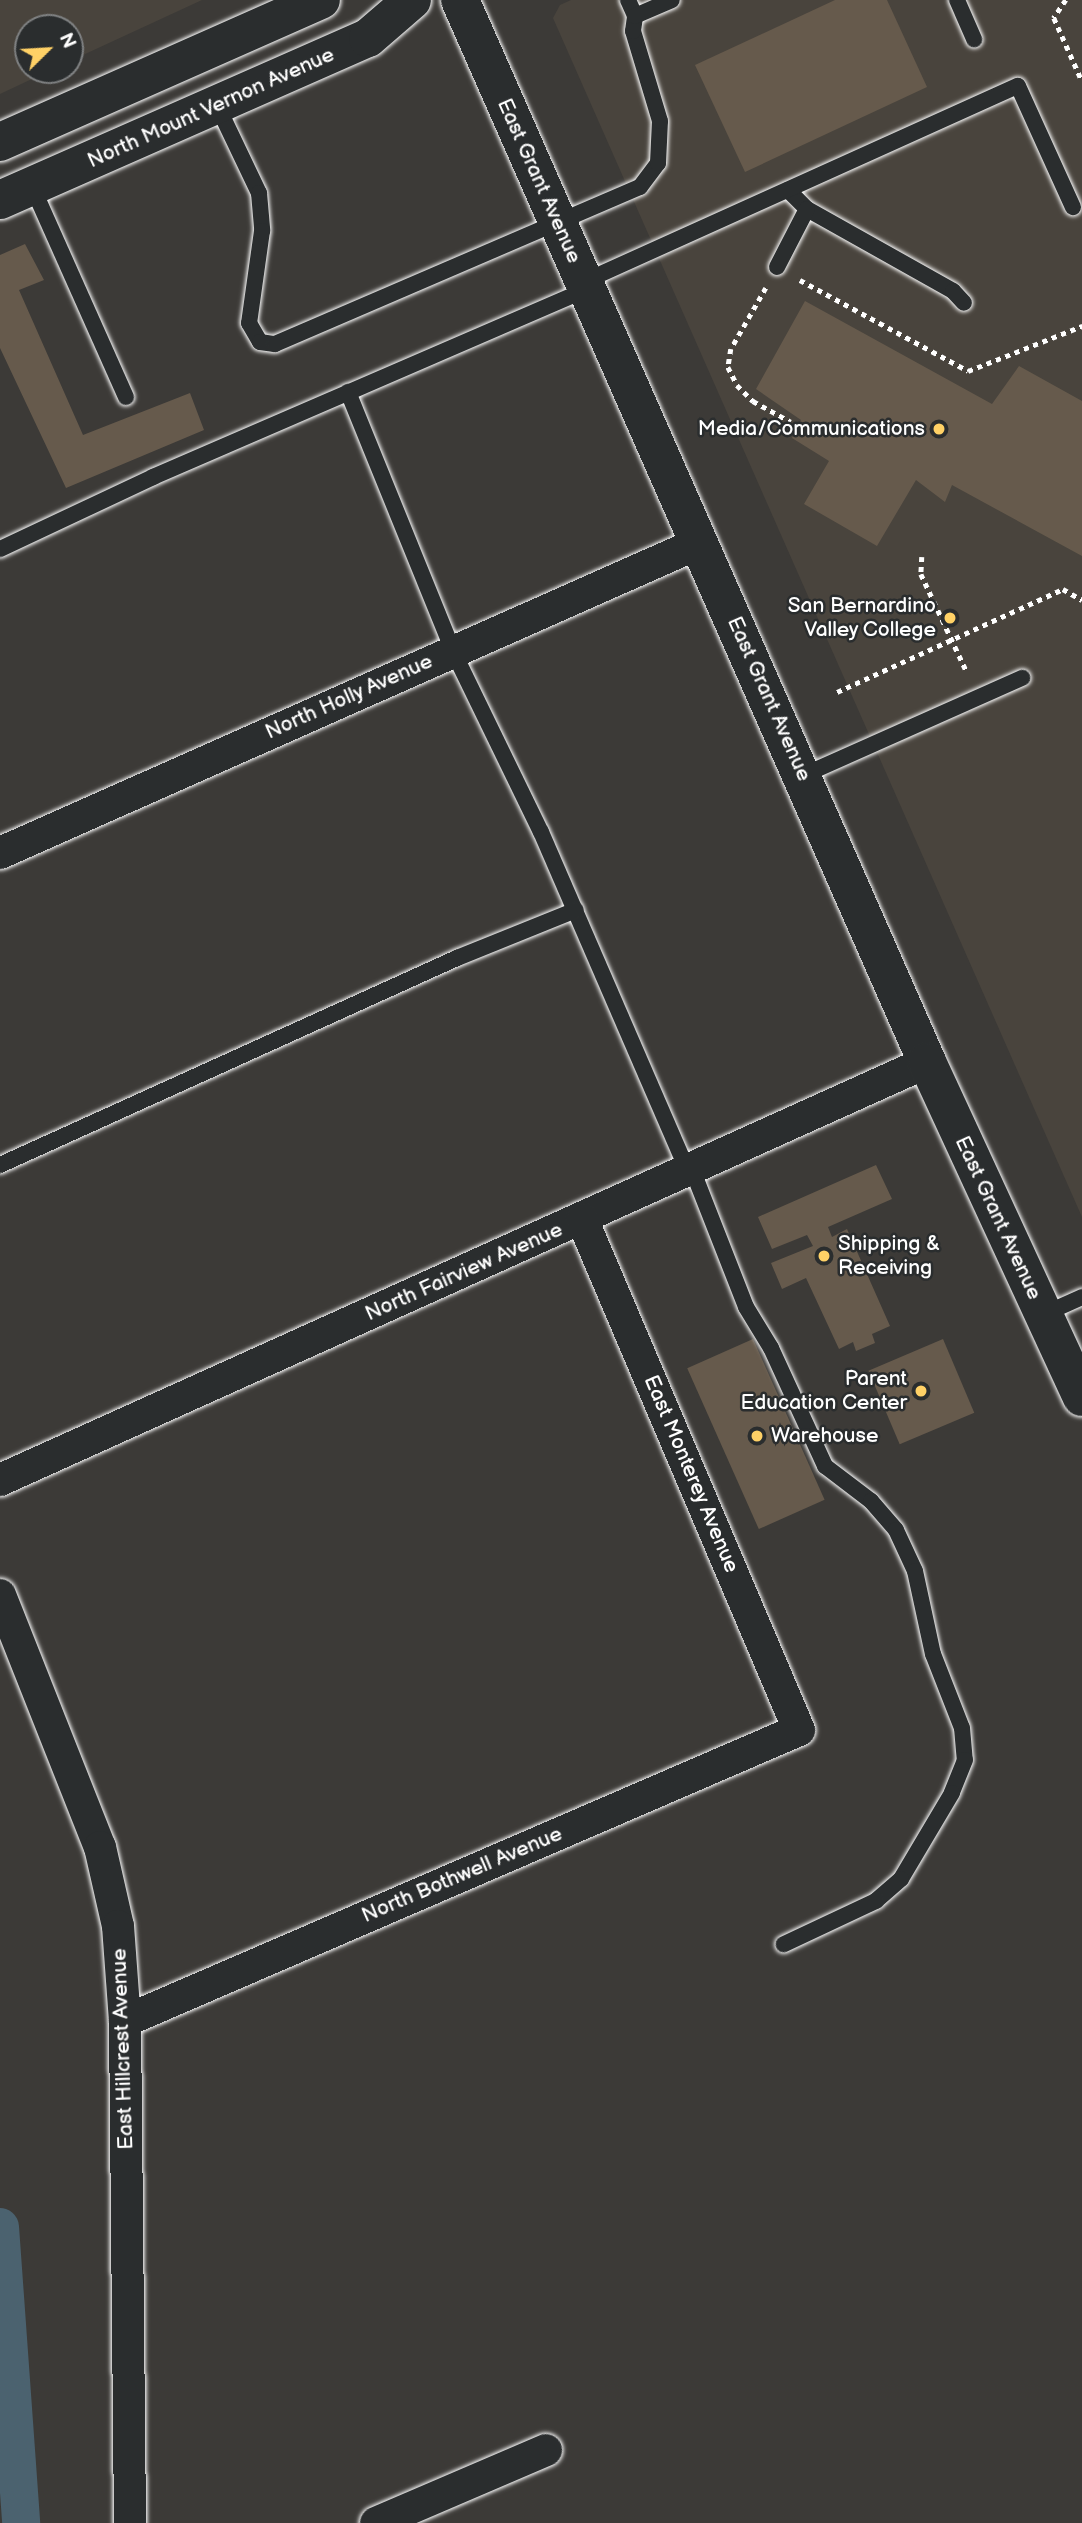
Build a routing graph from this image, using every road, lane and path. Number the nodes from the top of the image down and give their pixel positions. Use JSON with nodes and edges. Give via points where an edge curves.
{"nodes":[{"id":1,"x":321,"y":0,"type":"edge"},
{"id":2,"x":412,"y":0,"type":"edge"},
{"id":3,"x":460,"y":0,"type":"edge"},
{"id":4,"x":628,"y":0,"type":"edge"},
{"id":5,"x":672,"y":0,"type":"edge"},
{"id":6,"x":957,"y":0,"type":"edge"},
{"id":7,"x":1066,"y":0,"type":"edge"},
{"id":8,"x":635,"y":16,"type":"junction"},
{"id":9,"x":974,"y":39,"type":"dead end"},
{"id":10,"x":1082,"y":81,"type":"edge"},
{"id":11,"x":217,"y":105,"type":"junction"},
{"id":12,"x":0,"y":142,"type":"edge"},
{"id":13,"x":789,"y":190,"type":"junction"},
{"id":14,"x":16,"y":193,"type":"edge"},
{"id":15,"x":1073,"y":207,"type":"dead end"},
{"id":16,"x":807,"y":209,"type":"junction"},
{"id":17,"x":558,"y":224,"type":"junction"},
{"id":18,"x":777,"y":267,"type":"junction"},
{"id":19,"x":585,"y":286,"type":"junction"},
{"id":20,"x":964,"y":303,"type":"dead end"},
{"id":21,"x":1082,"y":326,"type":"edge"},
{"id":22,"x":348,"y":392,"type":"junction"},
{"id":23,"x":125,"y":397,"type":"dead end"},
{"id":24,"x":791,"y":422,"type":"dead end"},
{"id":25,"x":699,"y":543,"type":"junction"},
{"id":26,"x":0,"y":549,"type":"edge"},
{"id":27,"x":922,"y":557,"type":"dead end"},
{"id":28,"x":1082,"y":600,"type":"edge"},
{"id":29,"x":951,"y":640,"type":"junction"},
{"id":30,"x":453,"y":650,"type":"junction"},
{"id":31,"x":966,"y":670,"type":"dead end"},
{"id":32,"x":1021,"y":678,"type":"dead end"},
{"id":33,"x":837,"y":692,"type":"dead end"},
{"id":34,"x":804,"y":775,"type":"junction"},
{"id":35,"x":0,"y":853,"type":"edge"},
{"id":36,"x":576,"y":910,"type":"junction"},
{"id":37,"x":927,"y":1062,"type":"junction"},
{"id":38,"x":0,"y":1165,"type":"edge"},
{"id":39,"x":690,"y":1170,"type":"junction"},
{"id":40,"x":582,"y":1219,"type":"junction"},
{"id":41,"x":1082,"y":1297,"type":"edge"},
{"id":42,"x":1042,"y":1315,"type":"junction"},
{"id":43,"x":1082,"y":1397,"type":"edge"},
{"id":44,"x":0,"y":1480,"type":"edge"},
{"id":45,"x":0,"y":1595,"type":"edge"},
{"id":46,"x":799,"y":1730,"type":"joint"},
{"id":47,"x":784,"y":1944,"type":"dead end"},
{"id":48,"x":125,"y":2021,"type":"junction"},
{"id":49,"x":546,"y":2450,"type":"dead end"},
{"id":50,"x":130,"y":2523,"type":"edge"},
{"id":51,"x":376,"y":2523,"type":"edge"}],
"edges":[{"from":1,"to":12,"type":"street"},
{"from":2,"to":11,"type":"street","name":"North Mount Vernon Avenue","via":[[368,38]]},
{"from":3,"to":17,"type":"street","name":"East Grant Avenue"},
{"from":4,"to":8,"type":"lane"},
{"from":5,"to":8,"type":"lane"},
{"from":6,"to":9,"type":"lane"},
{"from":7,"to":10,"type":"path","via":[[1054,18]]},
{"from":8,"to":17,"type":"lane","via":[[633,31],[660,121],[658,163],[640,187]]},
{"from":11,"to":14,"type":"street","name":"North Mount Vernon Avenue"},
{"from":11,"to":17,"type":"lane","via":[[259,193],[262,231],[248,312],[253,336],[260,342],[275,344]]},
{"from":13,"to":15,"type":"lane","via":[[1018,86]]},
{"from":13,"to":16,"type":"lane"},
{"from":13,"to":19,"type":"lane"},
{"from":14,"to":23,"type":"lane"},
{"from":16,"to":18,"type":"lane"},
{"from":16,"to":20,"type":"lane","via":[[924,273]]},
{"from":17,"to":19,"type":"street","name":"East Grant Avenue"},
{"from":18,"to":21,"type":"path","via":[[968,371]]},
{"from":18,"to":24,"type":"path","via":[[731,349],[728,366],[737,385],[753,401]]},
{"from":19,"to":22,"type":"lane"},
{"from":19,"to":25,"type":"street","name":"East Grant Avenue"},
{"from":22,"to":26,"type":"lane"},
{"from":22,"to":30,"type":"lane"},
{"from":25,"to":30,"type":"street","name":"North Holly Avenue"},
{"from":25,"to":34,"type":"street","name":"East Grant Avenue"},
{"from":27,"to":29,"type":"path","via":[[921,574]]},
{"from":28,"to":29,"type":"path","via":[[1063,589]]},
{"from":29,"to":31,"type":"path"},
{"from":29,"to":33,"type":"path"},
{"from":30,"to":35,"type":"street","name":"North Holly Avenue"},
{"from":30,"to":36,"type":"lane"},
{"from":32,"to":34,"type":"lane"},
{"from":34,"to":37,"type":"street","name":"East Grant Avenue"},
{"from":36,"to":38,"type":"lane","via":[[457,958]]},
{"from":36,"to":39,"type":"lane"},
{"from":37,"to":39,"type":"street","name":"North Fairview Avenue"},
{"from":37,"to":42,"type":"street","name":"East Grant Avenue"},
{"from":39,"to":40,"type":"street","name":"North Fairview Avenue"},
{"from":39,"to":47,"type":"lane","via":[[746,1307],[825,1466],[871,1500],[896,1530],[915,1571],[933,1654],[962,1728],[965,1760],[952,1793],[901,1878],[876,1901]]},
{"from":40,"to":44,"type":"street","name":"North Fairview Avenue"},
{"from":40,"to":46,"type":"street","name":"East Monterey Avenue"},
{"from":41,"to":42,"type":"lane"},
{"from":42,"to":43,"type":"street","name":"East Grant Avenue"},
{"from":45,"to":48,"type":"street","name":"East Hillcrest Avenue","via":[[100,1847],[118,1926]]},
{"from":46,"to":48,"type":"street","name":"North Bothwell Avenue"},
{"from":48,"to":50,"type":"street","name":"East Hillcrest Avenue"},
{"from":49,"to":51,"type":"street"}]}
